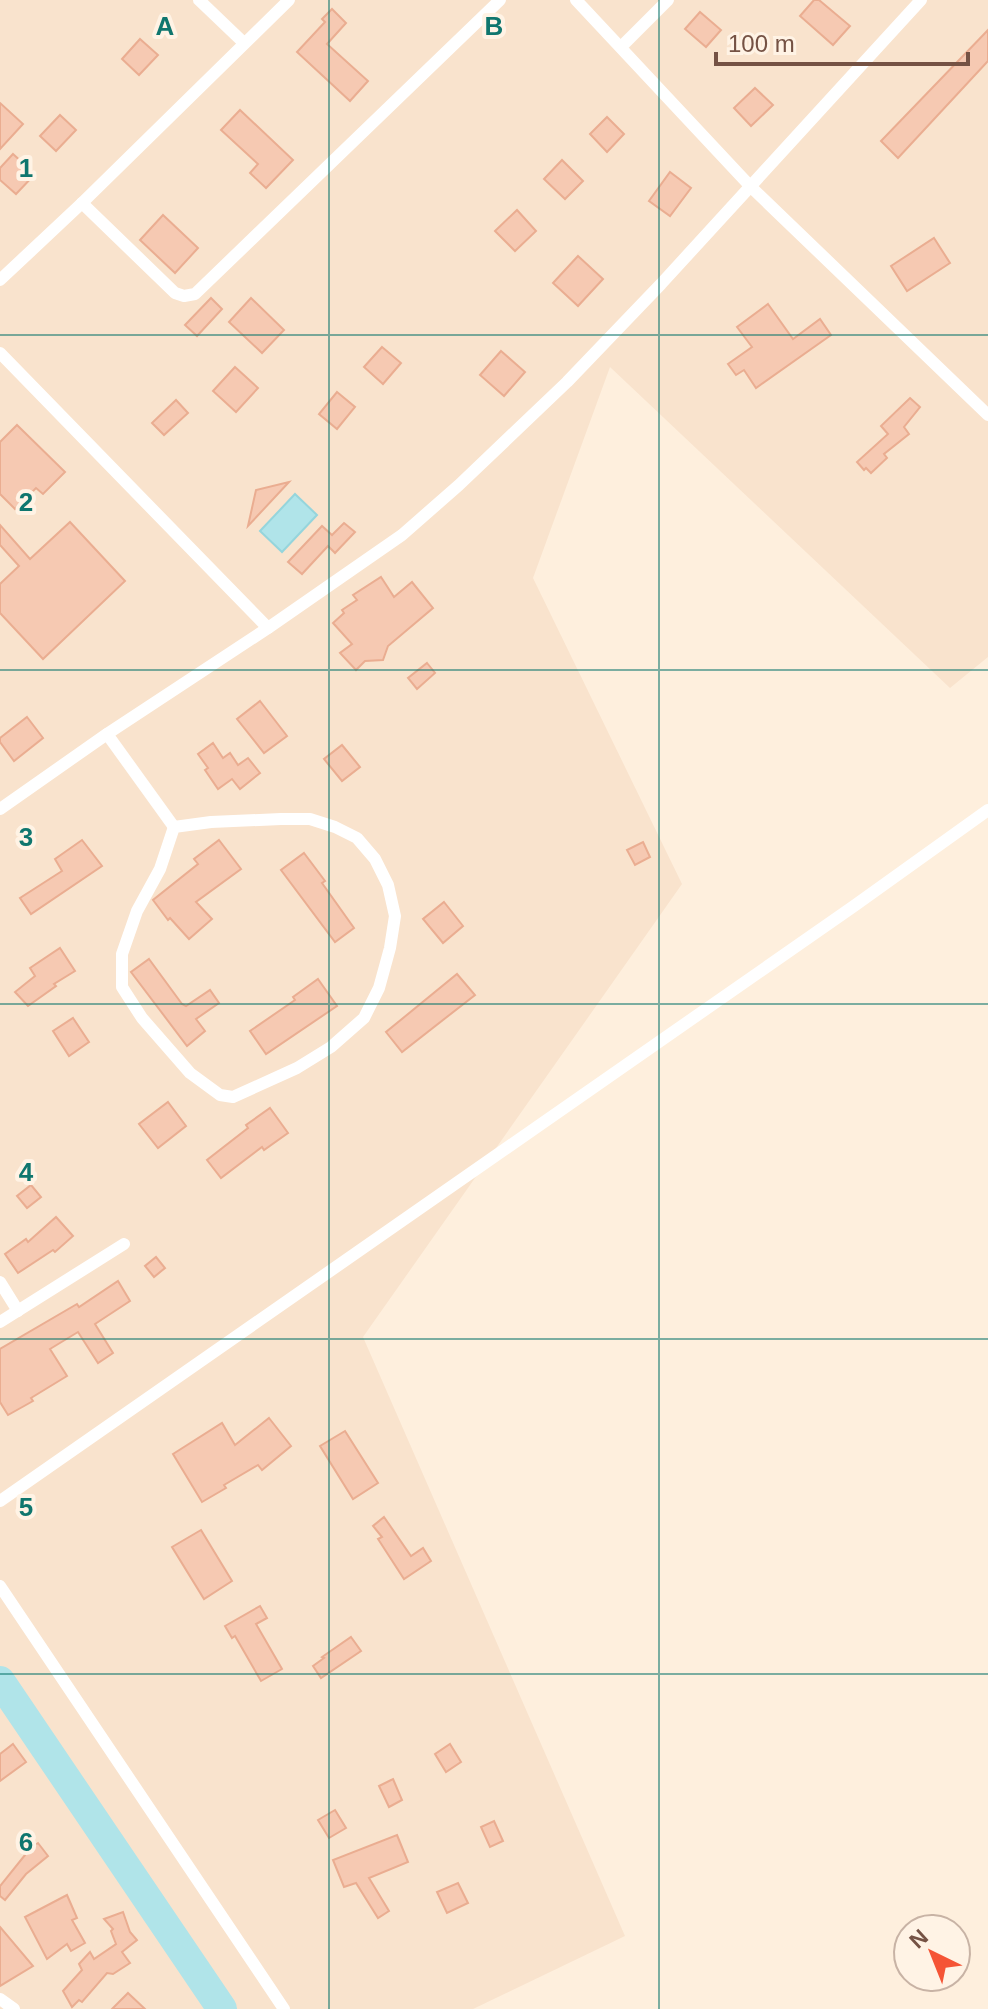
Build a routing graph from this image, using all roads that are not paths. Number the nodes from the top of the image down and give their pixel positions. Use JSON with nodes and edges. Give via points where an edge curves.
{"nodes":[{"id":1,"x":199,"y":0,"type":"edge"},
{"id":2,"x":289,"y":0,"type":"edge"},
{"id":3,"x":500,"y":0,"type":"edge"},
{"id":4,"x":576,"y":0,"type":"edge"},
{"id":5,"x":668,"y":0,"type":"edge"},
{"id":6,"x":921,"y":0,"type":"edge"},
{"id":7,"x":244,"y":43,"type":"junction"},
{"id":8,"x":621,"y":47,"type":"junction"},
{"id":9,"x":751,"y":187,"type":"junction"},
{"id":10,"x":82,"y":203,"type":"junction"},
{"id":11,"x":0,"y":280,"type":"edge"},
{"id":12,"x":0,"y":353,"type":"edge"},
{"id":13,"x":988,"y":415,"type":"edge"},
{"id":14,"x":268,"y":628,"type":"junction"},
{"id":15,"x":107,"y":734,"type":"junction"},
{"id":16,"x":0,"y":809,"type":"edge"},
{"id":17,"x":988,"y":810,"type":"edge"},
{"id":18,"x":174,"y":827,"type":"junction"},
{"id":19,"x":124,"y":1244,"type":"dead end"},
{"id":20,"x":0,"y":1282,"type":"edge"},
{"id":21,"x":18,"y":1311,"type":"junction"},
{"id":22,"x":0,"y":1322,"type":"edge"},
{"id":23,"x":0,"y":1501,"type":"edge"},
{"id":24,"x":0,"y":1586,"type":"edge"},
{"id":25,"x":0,"y":1999,"type":"edge"},
{"id":26,"x":14,"y":2009,"type":"edge"},
{"id":27,"x":284,"y":2009,"type":"edge"}],
"edges":[{"from":1,"to":7,"type":"street"},
{"from":2,"to":7,"type":"street"},
{"from":3,"to":10,"type":"street","via":[[195,294],[175,293]]},
{"from":4,"to":8,"type":"street"},
{"from":5,"to":8,"type":"street"},
{"from":6,"to":9,"type":"street"},
{"from":7,"to":10,"type":"street"},
{"from":8,"to":9,"type":"street"},
{"from":9,"to":13,"type":"street"},
{"from":9,"to":14,"type":"street","via":[[567,382],[459,485],[402,535]]},
{"from":10,"to":11,"type":"street"},
{"from":12,"to":14,"type":"street"},
{"from":14,"to":15,"type":"street"},
{"from":15,"to":16,"type":"street"},
{"from":15,"to":18,"type":"street"},
{"from":17,"to":23,"type":"street"},
{"from":18,"to":18,"type":"street","via":[[281,819],[310,819],[335,827],[357,838],[375,859],[395,916],[379,988],[364,1018],[297,1068],[233,1097],[220,1095],[190,1073],[122,987],[122,954]]},
{"from":19,"to":21,"type":"street"},
{"from":20,"to":21,"type":"street"},
{"from":21,"to":22,"type":"street"},
{"from":24,"to":27,"type":"street"},
{"from":25,"to":26,"type":"street"}]}
